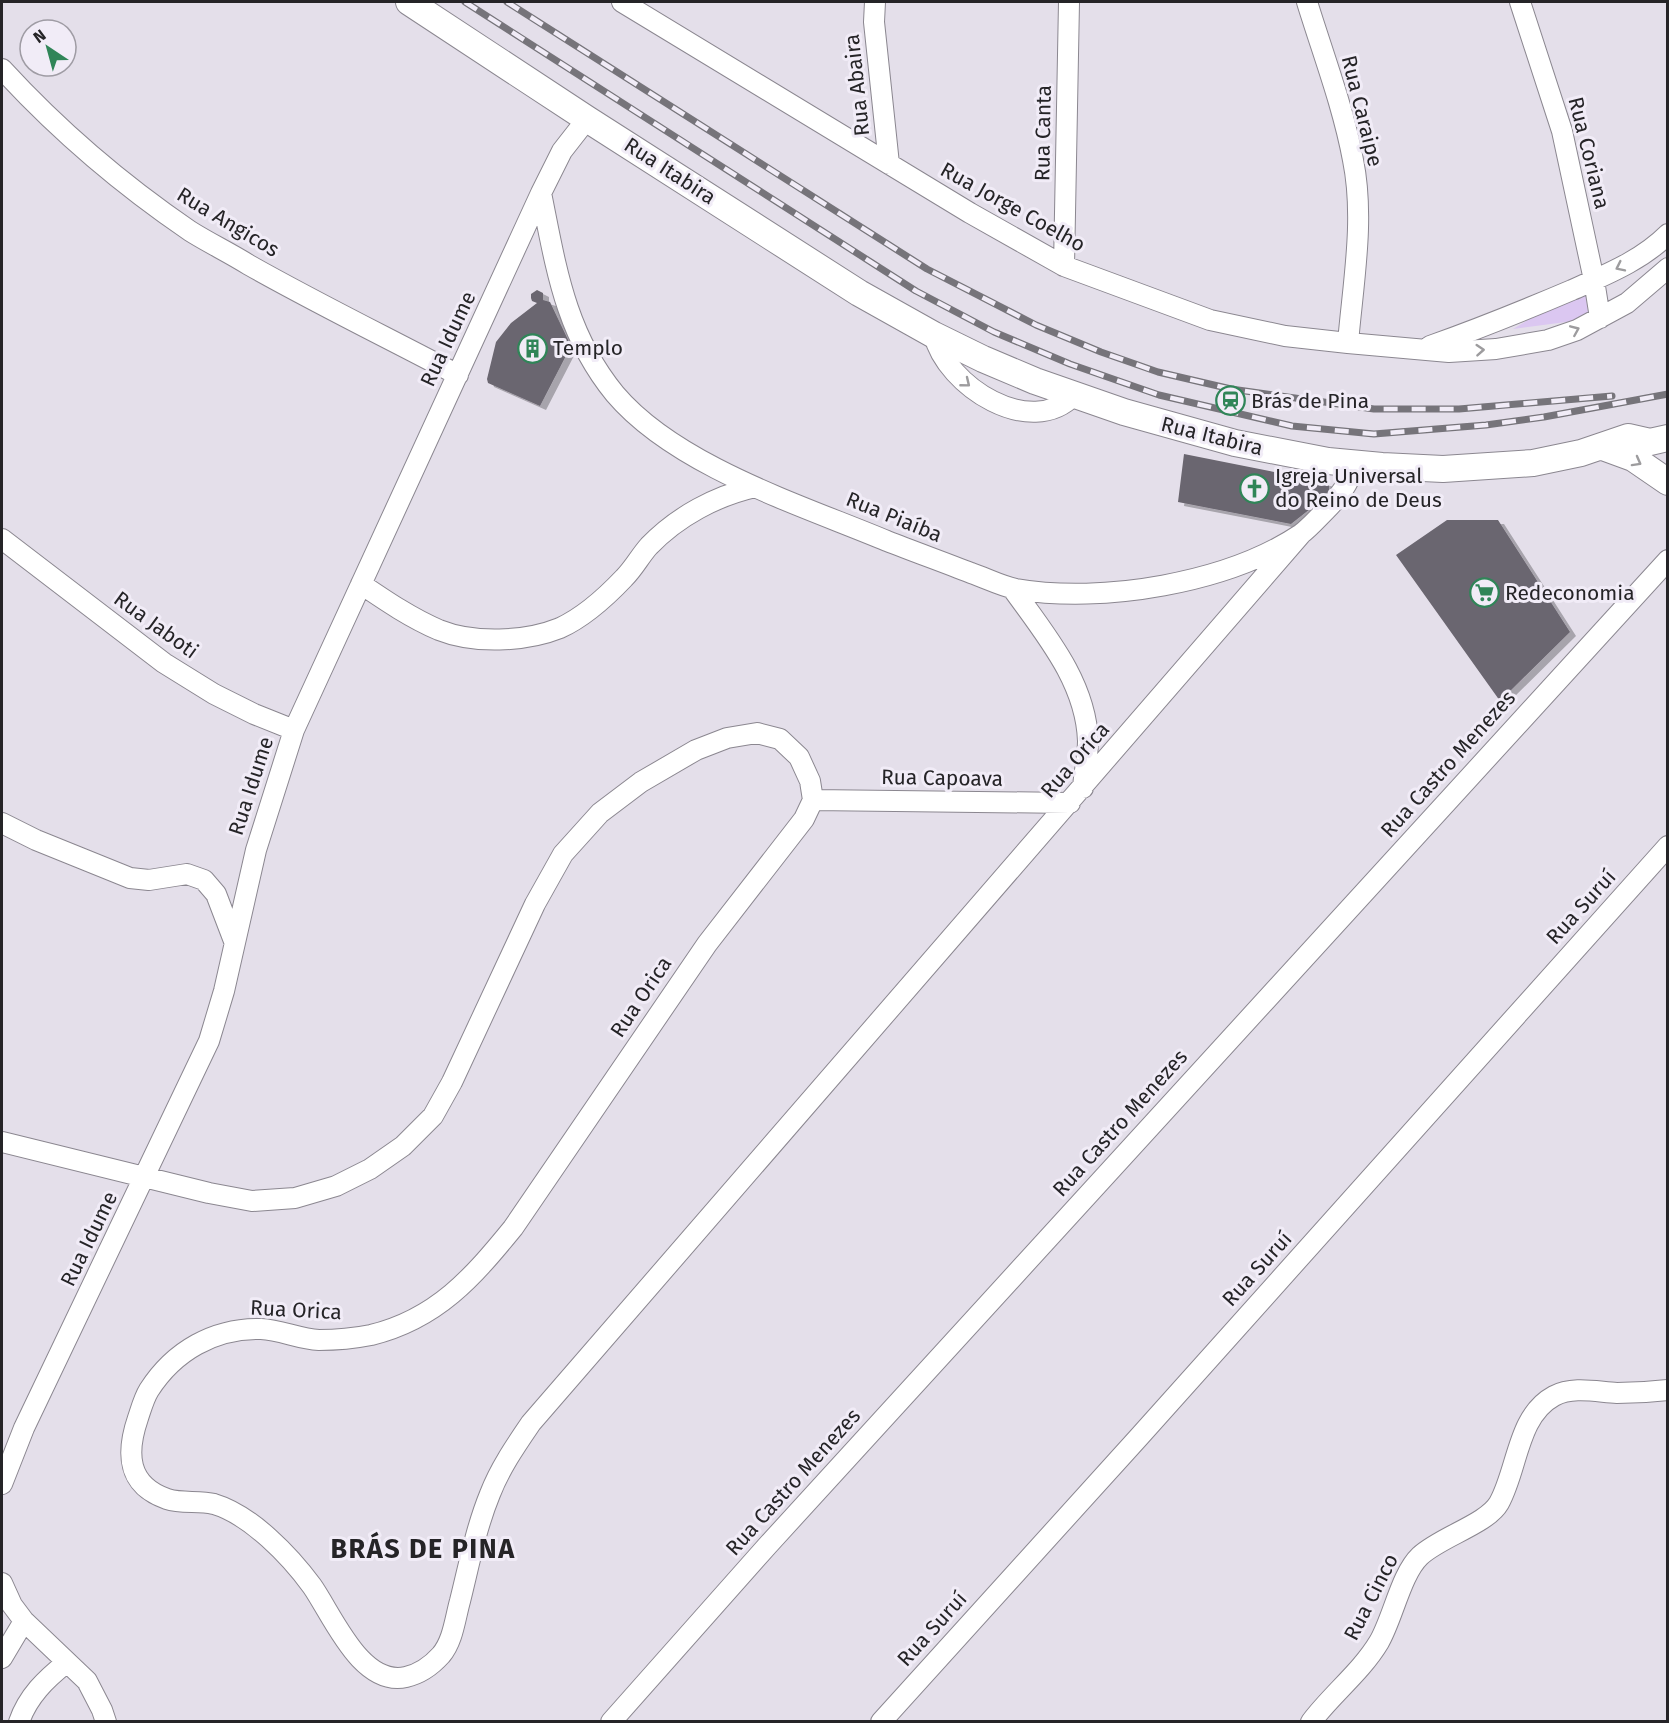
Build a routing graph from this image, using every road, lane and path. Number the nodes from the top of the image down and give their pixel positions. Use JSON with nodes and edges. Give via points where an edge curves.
{"nodes":[{"id":1,"x":409,"y":2,"type":"edge"},
{"id":2,"x":875,"y":2,"type":"edge"},
{"id":3,"x":1069,"y":2,"type":"edge"},
{"id":4,"x":1307,"y":2,"type":"edge"},
{"id":5,"x":1520,"y":2,"type":"edge"},
{"id":6,"x":628,"y":3,"type":"edge"},
{"id":7,"x":2,"y":69,"type":"edge"},
{"id":8,"x":587,"y":119,"type":"junction"},
{"id":9,"x":889,"y":164,"type":"junction"},
{"id":10,"x":541,"y":193,"type":"junction"},
{"id":11,"x":1668,"y":234,"type":"edge"},
{"id":12,"x":1064,"y":266,"type":"junction"},
{"id":13,"x":1668,"y":268,"type":"edge"},
{"id":14,"x":1594,"y":280,"type":"junction"},
{"id":15,"x":1600,"y":318,"type":"junction"},
{"id":16,"x":934,"y":335,"type":"junction"},
{"id":17,"x":1348,"y":343,"type":"junction"},
{"id":18,"x":1421,"y":349,"type":"junction"},
{"id":19,"x":458,"y":375,"type":"junction"},
{"id":20,"x":1074,"y":395,"type":"junction"},
{"id":21,"x":1668,"y":438,"type":"edge"},
{"id":22,"x":1603,"y":447,"type":"junction"},
{"id":23,"x":1355,"y":464,"type":"junction"},
{"id":24,"x":1668,"y":482,"type":"edge"},
{"id":25,"x":755,"y":487,"type":"junction"},
{"id":26,"x":1302,"y":533,"type":"junction"},
{"id":27,"x":2,"y":539,"type":"edge"},
{"id":28,"x":1668,"y":560,"type":"edge"},
{"id":29,"x":360,"y":584,"type":"junction"},
{"id":30,"x":1012,"y":588,"type":"junction"},
{"id":31,"x":294,"y":730,"type":"junction"},
{"id":32,"x":1083,"y":788,"type":"junction"},
{"id":33,"x":813,"y":800,"type":"junction"},
{"id":34,"x":1070,"y":803,"type":"junction"},
{"id":35,"x":2,"y":824,"type":"edge"},
{"id":36,"x":1668,"y":846,"type":"edge"},
{"id":37,"x":234,"y":941,"type":"junction"},
{"id":38,"x":2,"y":1142,"type":"edge"},
{"id":39,"x":146,"y":1177,"type":"junction"},
{"id":40,"x":1668,"y":1390,"type":"edge"},
{"id":41,"x":2,"y":1484,"type":"edge"},
{"id":42,"x":2,"y":1583,"type":"edge"},
{"id":43,"x":24,"y":1621,"type":"junction"},
{"id":44,"x":2,"y":1658,"type":"edge"},
{"id":45,"x":66,"y":1663,"type":"junction"},
{"id":46,"x":19,"y":1722,"type":"edge"},
{"id":47,"x":106,"y":1722,"type":"edge"},
{"id":48,"x":611,"y":1722,"type":"edge"},
{"id":49,"x":881,"y":1722,"type":"edge"},
{"id":50,"x":1311,"y":1722,"type":"edge"}],
"edges":[{"from":1,"to":8,"type":"main road","name":"Rua Itabira"},
{"from":2,"to":9,"type":"street","name":"Rua Abaira"},
{"from":3,"to":12,"type":"street","name":"Rua Canta"},
{"from":4,"to":17,"type":"street","name":"Rua Caraipe","via":[[1353,161],[1358,222]]},
{"from":5,"to":14,"type":"street","name":"Rua Coriana","via":[[1562,131]]},
{"from":6,"to":9,"type":"street","name":"Rua Jorge Coelho"},
{"from":7,"to":19,"type":"street","name":"Rua Angicos","via":[[74,141],[131,189],[193,232]]},
{"from":8,"to":10,"type":"street","name":"Rua Idume","via":[[562,152]]},
{"from":8,"to":16,"type":"main road","name":"Rua Itabira","via":[[859,293]]},
{"from":9,"to":12,"type":"street","name":"Rua Jorge Coelho"},
{"from":10,"to":19,"type":"street","name":"Rua Idume"},
{"from":10,"to":25,"type":"street","name":"Rua Piaíba","via":[[569,315],[609,386],[648,426],[691,454]]},
{"from":11,"to":14,"type":"street","one_way":true,"via":[[1649,251]]},
{"from":12,"to":17,"type":"street","name":"Rua Jorge Coelho","via":[[1210,320],[1286,336]]},
{"from":13,"to":15,"type":"street","name":"Rua Jorge Coelho","via":[[1627,303]]},
{"from":14,"to":15,"type":"street","name":"Rua Coriana"},
{"from":14,"to":18,"type":"street","via":[[1505,320]]},
{"from":18,"to":15,"type":"street","name":"Rua Jorge Coelho","one_way":true,"via":[[1496,349],[1548,340]]},
{"from":16,"to":20,"type":"main road","name":"Rua Itabira"},
{"from":16,"to":20,"type":"street","one_way":true,"via":[[954,373],[990,399],[1013,408],[1041,412],[1062,406]]},
{"from":17,"to":18,"type":"street","name":"Rua Jorge Coelho"},
{"from":19,"to":29,"type":"street","name":"Rua Idume"},
{"from":20,"to":23,"type":"main road","name":"Rua Itabira","via":[[1235,444]]},
{"from":21,"to":22,"type":"main road","name":"Rua Itabira","via":[[1650,442],[1628,437]]},
{"from":22,"to":23,"type":"main road","name":"Rua Itabira","via":[[1533,463],[1489,467],[1443,469]]},
{"from":22,"to":24,"type":"main road","one_way":true,"via":[[1633,458]]},
{"from":23,"to":26,"type":"street","name":"Rua Piaíba","via":[[1340,496]]},
{"from":25,"to":29,"type":"street","via":[[727,494],[677,522],[649,546],[598,604],[560,628],[522,639],[483,640],[441,631],[402,612]]},
{"from":25,"to":30,"type":"street","name":"Rua Piaíba"},
{"from":26,"to":30,"type":"street","name":"Rua Piaíba","via":[[1247,563],[1164,586],[1089,593]]},
{"from":26,"to":32,"type":"street","name":"Rua Orica"},
{"from":27,"to":31,"type":"street","name":"Rua Jaboti","via":[[164,663],[214,694]]},
{"from":28,"to":48,"type":"street","name":"Rua Castro Menezes","via":[[792,1518]]},
{"from":29,"to":31,"type":"street","name":"Rua Idume"},
{"from":30,"to":32,"type":"street","via":[[1066,664],[1081,705],[1088,740]]},
{"from":31,"to":37,"type":"street","name":"Rua Idume","via":[[256,850]]},
{"from":32,"to":34,"type":"street","name":"Rua Orica"},
{"from":33,"to":34,"type":"street","name":"Rua Capoava"},
{"from":33,"to":34,"type":"street","name":"Rua Orica","via":[[789,840],[707,944],[513,1228],[449,1298],[411,1322],[370,1335],[319,1340],[263,1329],[229,1331],[194,1344],[169,1364],[147,1393],[133,1432],[130,1461],[137,1477],[169,1500],[214,1504],[264,1535],[291,1559],[358,1658],[375,1672],[391,1678],[408,1677],[442,1654],[452,1636],[491,1491],[531,1423]]},
{"from":33,"to":39,"type":"street","via":[[810,781],[799,758],[780,739],[757,733],[727,738],[696,750],[641,782],[600,813],[563,854],[535,904],[453,1082],[433,1116],[403,1146],[370,1169],[336,1186],[295,1198],[252,1201]]},
{"from":35,"to":37,"type":"street","via":[[130,878],[149,880],[187,874],[204,880],[216,894]]},
{"from":36,"to":49,"type":"street","name":"Rua Suruí"},
{"from":37,"to":39,"type":"street","name":"Rua Idume","via":[[209,1041]]},
{"from":38,"to":39,"type":"street"},
{"from":39,"to":41,"type":"street","name":"Rua Idume","via":[[24,1428]]},
{"from":40,"to":50,"type":"street","name":"Rua Cinco","via":[[1576,1390],[1543,1403],[1524,1436],[1498,1506],[1418,1557],[1378,1643]]},
{"from":42,"to":43,"type":"street"},
{"from":43,"to":44,"type":"street"},
{"from":43,"to":45,"type":"street"},
{"from":45,"to":46,"type":"street","via":[[45,1680]]},
{"from":45,"to":47,"type":"street","via":[[87,1681]]}]}
